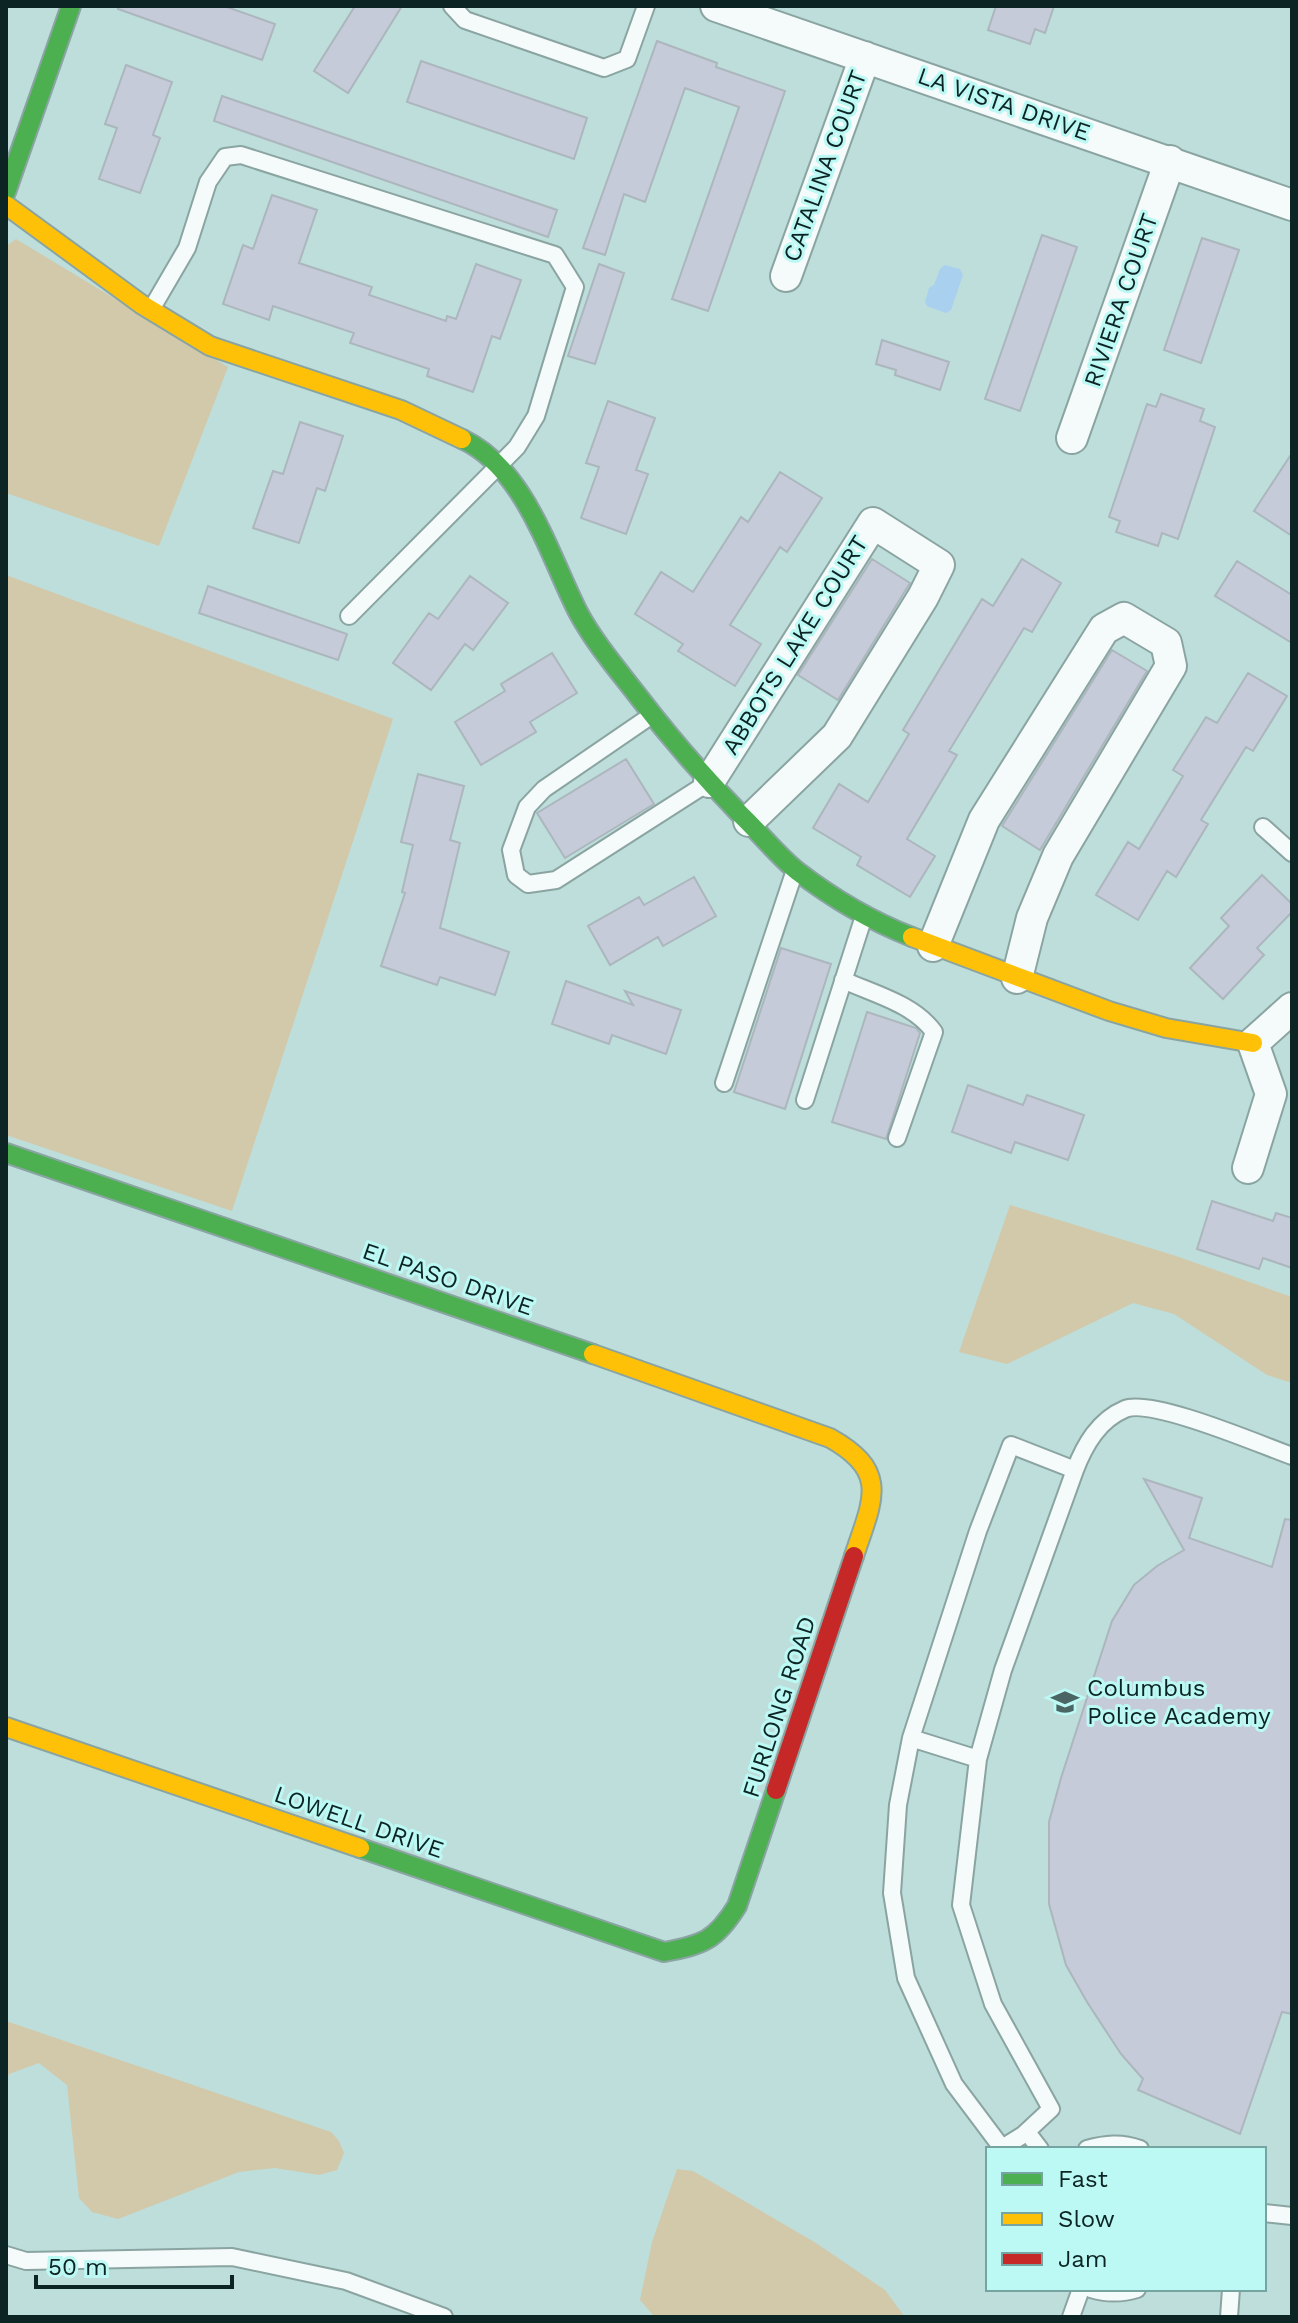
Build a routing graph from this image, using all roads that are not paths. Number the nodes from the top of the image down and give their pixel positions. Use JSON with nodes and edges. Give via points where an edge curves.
{"nodes":[{"id":1,"x":71,"y":6,"type":"edge"},
{"id":2,"x":452,"y":6,"type":"edge"},
{"id":3,"x":646,"y":6,"type":"edge"},
{"id":4,"x":716,"y":6,"type":"edge"},
{"id":5,"x":865,"y":57,"type":"junction"},
{"id":6,"x":1170,"y":161,"type":"junction"},
{"id":7,"x":6,"y":192,"type":"edge"},
{"id":8,"x":6,"y":205,"type":"edge"},
{"id":9,"x":1292,"y":205,"type":"edge"},
{"id":10,"x":786,"y":276,"type":"dead end"},
{"id":11,"x":151,"y":310,"type":"junction"},
{"id":12,"x":1072,"y":438,"type":"dead end"},
{"id":13,"x":497,"y":465,"type":"junction"},
{"id":14,"x":349,"y":616,"type":"dead end"},
{"id":15,"x":653,"y":714,"type":"junction"},
{"id":16,"x":709,"y":782,"type":"junction"},
{"id":17,"x":749,"y":821,"type":"junction"},
{"id":18,"x":1263,"y":827,"type":"dead end"},
{"id":19,"x":1292,"y":853,"type":"edge"},
{"id":20,"x":795,"y":869,"type":"junction"},
{"id":21,"x":864,"y":915,"type":"junction"},
{"id":22,"x":933,"y":946,"type":"junction"},
{"id":23,"x":1017,"y":978,"type":"junction"},
{"id":24,"x":843,"y":980,"type":"junction"},
{"id":25,"x":1292,"y":1008,"type":"edge"},
{"id":26,"x":1253,"y":1043,"type":"junction"},
{"id":27,"x":724,"y":1083,"type":"dead end"},
{"id":28,"x":805,"y":1100,"type":"dead end"},
{"id":29,"x":897,"y":1138,"type":"dead end"},
{"id":30,"x":6,"y":1153,"type":"edge"},
{"id":31,"x":1248,"y":1168,"type":"dead end"},
{"id":32,"x":1292,"y":1456,"type":"edge"},
{"id":33,"x":866,"y":1467,"type":"joint"},
{"id":34,"x":1075,"y":1470,"type":"junction"},
{"id":35,"x":6,"y":1727,"type":"edge"},
{"id":36,"x":911,"y":1738,"type":"junction"},
{"id":37,"x":978,"y":1759,"type":"junction"},
{"id":38,"x":698,"y":1947,"type":"joint"},
{"id":39,"x":1027,"y":2132,"type":"junction"},
{"id":40,"x":1001,"y":2147,"type":"edge"},
{"id":41,"x":1004,"y":2147,"type":"edge"},
{"id":42,"x":1038,"y":2147,"type":"edge"},
{"id":43,"x":1094,"y":2147,"type":"edge"},
{"id":44,"x":1134,"y":2147,"type":"edge"},
{"id":45,"x":1266,"y":2213,"type":"edge"},
{"id":46,"x":1292,"y":2216,"type":"edge"},
{"id":47,"x":6,"y":2255,"type":"edge"},
{"id":48,"x":1080,"y":2291,"type":"edge"},
{"id":49,"x":1097,"y":2291,"type":"edge"},
{"id":50,"x":1130,"y":2291,"type":"edge"},
{"id":51,"x":1231,"y":2291,"type":"edge"},
{"id":52,"x":444,"y":2317,"type":"edge"},
{"id":53,"x":1071,"y":2317,"type":"edge"},
{"id":54,"x":1229,"y":2317,"type":"edge"}],
"edges":[{"from":1,"to":7,"type":"street","via":[[24,121]]},
{"from":2,"to":3,"type":"lane","via":[[465,20],[604,68],[627,59]]},
{"from":4,"to":5,"type":"street","name":"LA VISTA DRIVE"},
{"from":5,"to":6,"type":"street","name":"LA VISTA DRIVE"},
{"from":5,"to":10,"type":"street","name":"CATALINA COURT"},
{"from":6,"to":9,"type":"street","name":"LA VISTA DRIVE"},
{"from":6,"to":12,"type":"street","name":"RIVIERA COURT"},
{"from":8,"to":11,"type":"street"},
{"from":11,"to":13,"type":"street","via":[[210,346],[401,410],[471,443]]},
{"from":11,"to":13,"type":"lane","via":[[187,248],[208,182],[225,157],[241,155],[555,255],[575,287],[536,416],[517,447]]},
{"from":13,"to":14,"type":"lane"},
{"from":13,"to":15,"type":"street","via":[[546,538],[579,613]]},
{"from":15,"to":16,"type":"street"},
{"from":15,"to":16,"type":"lane","via":[[544,789],[527,807],[511,850],[516,875],[528,884],[556,880]]},
{"from":16,"to":17,"type":"street"},
{"from":16,"to":17,"type":"street","name":"ABBOTS LAKE COURT","via":[[873,523],[939,565],[837,736]]},
{"from":17,"to":20,"type":"street"},
{"from":18,"to":19,"type":"lane"},
{"from":20,"to":21,"type":"street"},
{"from":20,"to":27,"type":"lane"},
{"from":21,"to":22,"type":"street"},
{"from":21,"to":24,"type":"lane"},
{"from":22,"to":23,"type":"street"},
{"from":22,"to":23,"type":"street","via":[[984,820],[1104,629],[1124,618],[1166,643],[1171,666],[1058,856],[1032,918]]},
{"from":23,"to":26,"type":"street","via":[[1166,1028]]},
{"from":24,"to":28,"type":"lane"},
{"from":24,"to":29,"type":"lane","via":[[924,1018],[934,1032]]},
{"from":25,"to":26,"type":"street"},
{"from":26,"to":31,"type":"street","via":[[1271,1094]]},
{"from":30,"to":33,"type":"street","name":"EL PASO DRIVE","via":[[830,1438],[851,1449]]},
{"from":32,"to":34,"type":"lane","via":[[1160,1410],[1127,1408],[1096,1428]]},
{"from":33,"to":38,"type":"street","name":"FURLONG ROAD","via":[[873,1485],[871,1504],[737,1906],[722,1931]]},
{"from":34,"to":36,"type":"lane","via":[[1011,1445]]},
{"from":34,"to":37,"type":"lane","via":[[1003,1670]]},
{"from":35,"to":38,"type":"street","name":"LOWELL DRIVE","via":[[664,1952]]},
{"from":36,"to":37,"type":"lane"},
{"from":36,"to":40,"type":"lane","via":[[898,1805],[892,1893],[906,1978],[954,2084]]},
{"from":37,"to":39,"type":"lane","via":[[961,1905],[993,2004],[1051,2109]]},
{"from":39,"to":41,"type":"lane"},
{"from":39,"to":42,"type":"lane"},
{"from":43,"to":44,"type":"lane"},
{"from":45,"to":46,"type":"lane"},
{"from":47,"to":52,"type":"lane","via":[[26,2261],[232,2257],[346,2281]]},
{"from":48,"to":53,"type":"lane"},
{"from":49,"to":50,"type":"lane"},
{"from":51,"to":54,"type":"lane"}]}
